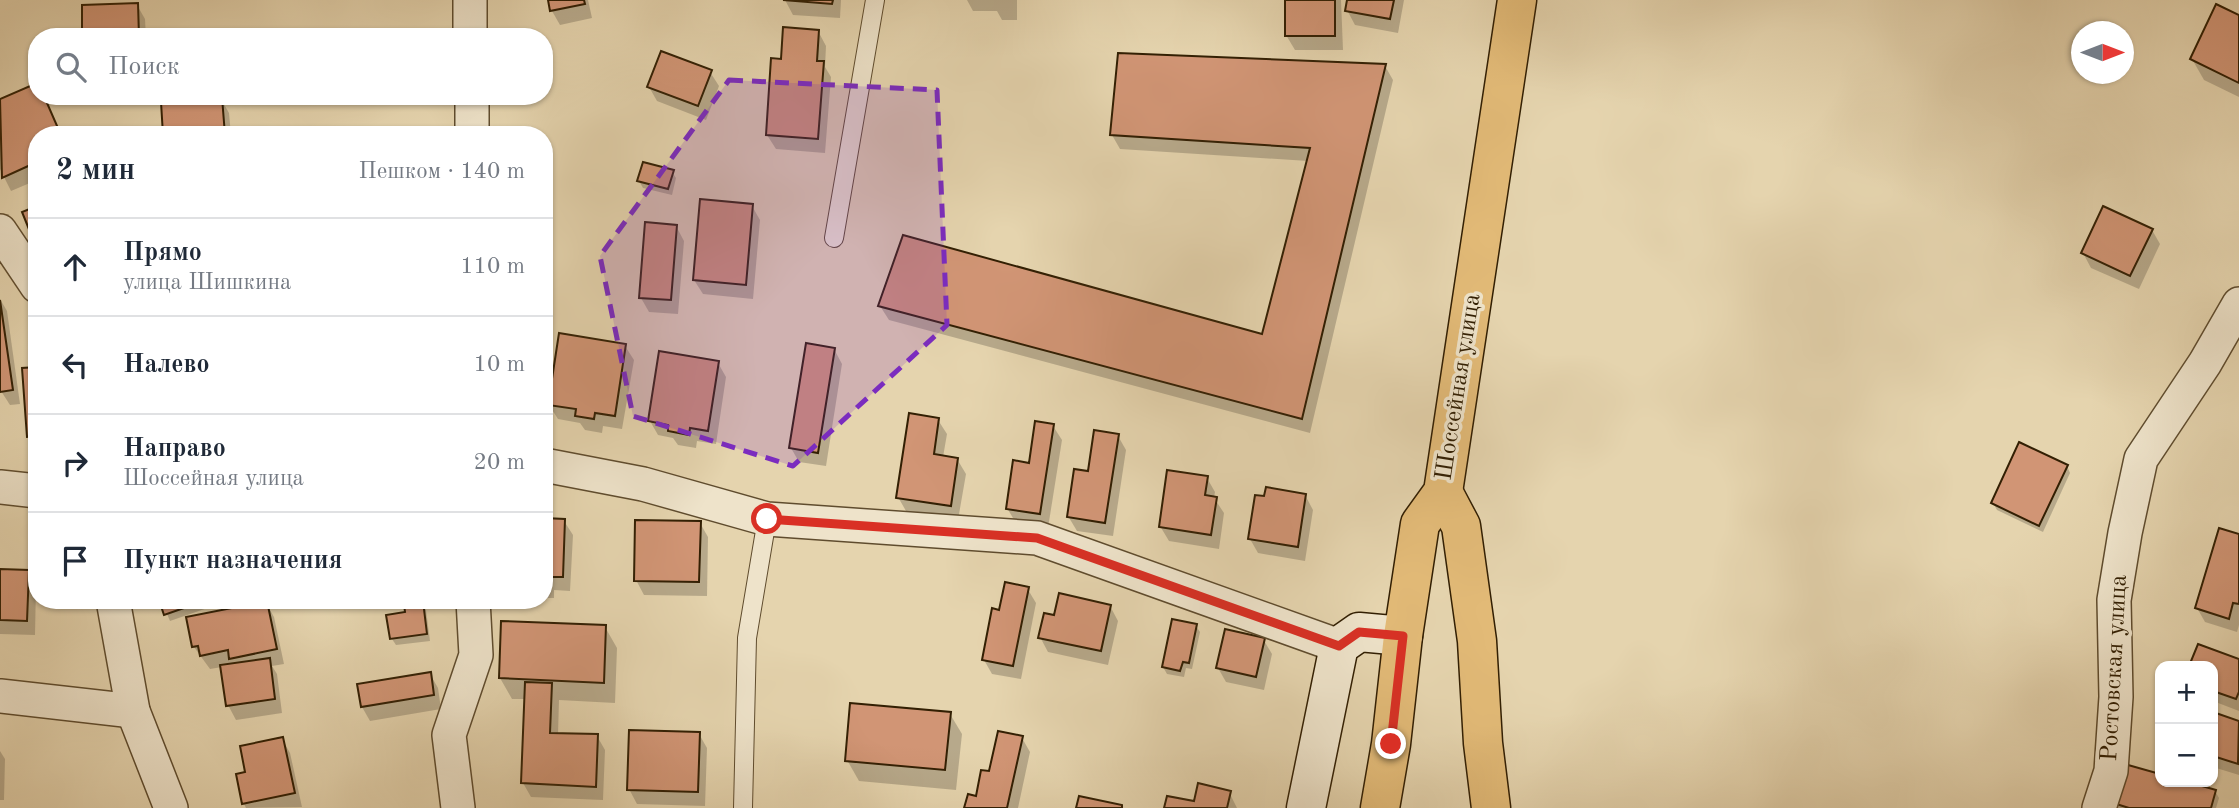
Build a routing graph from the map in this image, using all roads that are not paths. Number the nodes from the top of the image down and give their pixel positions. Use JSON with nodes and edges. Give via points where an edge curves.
{"nodes":[{"id":1,"x":470,"y":0,"type":"edge"},
{"id":2,"x":875,"y":0,"type":"edge"},
{"id":3,"x":1517,"y":0,"type":"edge"},
{"id":4,"x":470,"y":28,"type":"edge"},
{"id":5,"x":472,"y":105,"type":"edge"},
{"id":6,"x":472,"y":126,"type":"edge"},
{"id":7,"x":0,"y":231,"type":"edge"},
{"id":8,"x":834,"y":238,"type":"dead end"},
{"id":9,"x":28,"y":273,"type":"edge"},
{"id":10,"x":2239,"y":304,"type":"edge"},
{"id":11,"x":553,"y":467,"type":"edge"},
{"id":12,"x":0,"y":487,"type":"edge"},
{"id":13,"x":28,"y":490,"type":"edge"},
{"id":14,"x":1443,"y":492,"type":"junction"},
{"id":15,"x":767,"y":519,"type":"junction"},
{"id":16,"x":115,"y":609,"type":"edge"},
{"id":17,"x":473,"y":609,"type":"edge"},
{"id":18,"x":1403,"y":636,"type":"junction"},
{"id":19,"x":1339,"y":646,"type":"junction"},
{"id":20,"x":0,"y":696,"type":"edge"},
{"id":21,"x":133,"y":711,"type":"junction"},
{"id":22,"x":171,"y":808,"type":"edge"},
{"id":23,"x":458,"y":808,"type":"edge"},
{"id":24,"x":743,"y":808,"type":"edge"},
{"id":25,"x":1306,"y":808,"type":"edge"},
{"id":26,"x":1380,"y":808,"type":"edge"},
{"id":27,"x":1491,"y":808,"type":"edge"},
{"id":28,"x":2099,"y":808,"type":"edge"}],
"edges":[{"from":1,"to":4,"type":"street"},
{"from":2,"to":8,"type":"lane"},
{"from":3,"to":14,"type":"main road","name":"Шоссейная улица"},
{"from":5,"to":6,"type":"street"},
{"from":7,"to":9,"type":"street"},
{"from":10,"to":28,"type":"street","name":"Ростовская улица","via":[[2141,459],[2114,600],[2112,771]]},
{"from":11,"to":15,"type":"street","via":[[643,484]]},
{"from":12,"to":13,"type":"street"},
{"from":14,"to":18,"type":"main road","name":"Шоссейная улица","via":[[1420,524]]},
{"from":14,"to":27,"type":"main road","via":[[1461,526],[1477,641]]},
{"from":15,"to":19,"type":"street","via":[[1037,538]]},
{"from":15,"to":24,"type":"lane","via":[[747,638]]},
{"from":16,"to":21,"type":"street"},
{"from":17,"to":23,"type":"street","via":[[476,655],[449,735]]},
{"from":18,"to":19,"type":"street","via":[[1359,632]]},
{"from":18,"to":26,"type":"main road","name":"Шоссейная улица"},
{"from":19,"to":25,"type":"street"},
{"from":20,"to":21,"type":"street"},
{"from":21,"to":22,"type":"street"}]}
